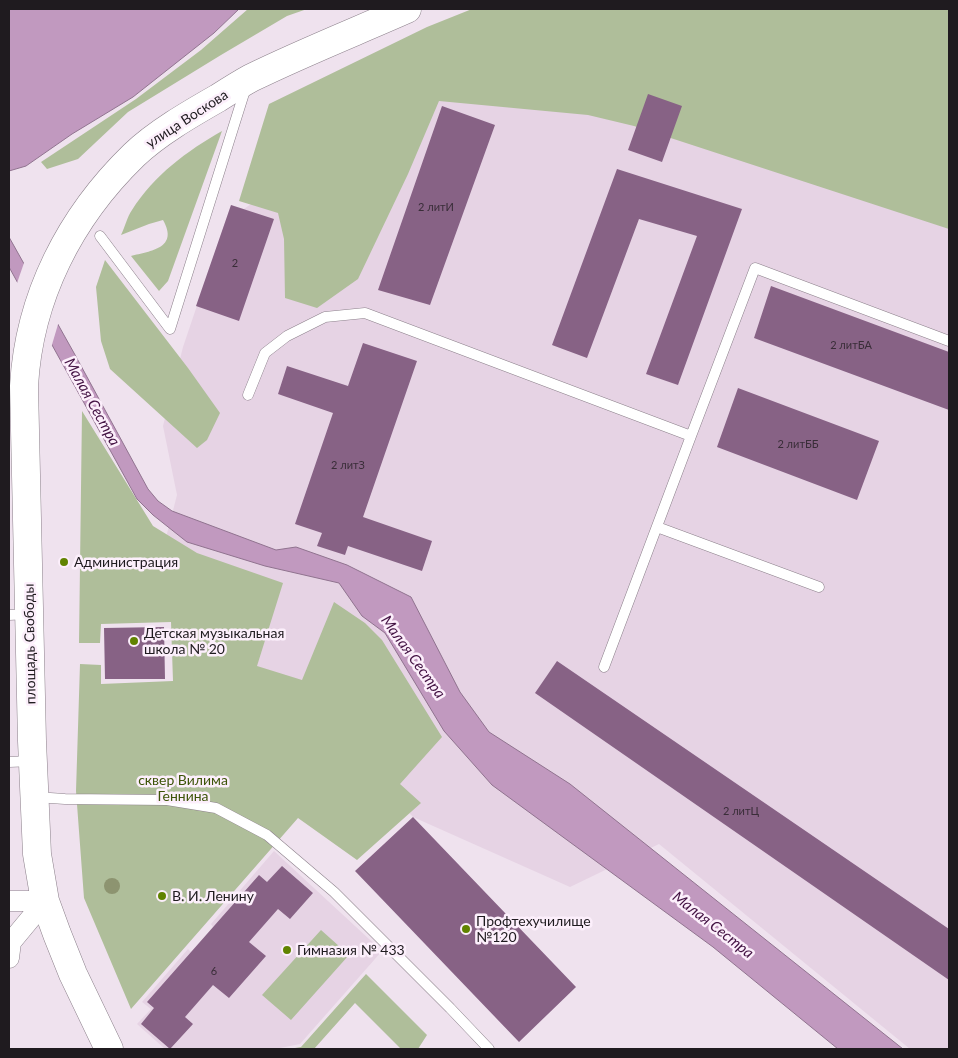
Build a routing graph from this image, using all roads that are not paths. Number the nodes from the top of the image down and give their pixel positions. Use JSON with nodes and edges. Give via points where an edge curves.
{"nodes":[{"id":1,"x":407,"y":9,"type":"edge"},
{"id":2,"x":249,"y":79,"type":"junction"},
{"id":3,"x":100,"y":236,"type":"dead end"},
{"id":4,"x":949,"y":341,"type":"edge"},
{"id":5,"x":22,"y":379,"type":"joint"},
{"id":6,"x":248,"y":395,"type":"dead end"},
{"id":7,"x":691,"y":436,"type":"junction"},
{"id":8,"x":657,"y":526,"type":"junction"},
{"id":9,"x":818,"y":587,"type":"dead end"},
{"id":10,"x":19,"y":614,"type":"edge"},
{"id":11,"x":604,"y":667,"type":"dead end"},
{"id":12,"x":21,"y":762,"type":"edge"},
{"id":13,"x":34,"y":797,"type":"junction"},
{"id":14,"x":9,"y":901,"type":"edge"},
{"id":15,"x":45,"y":901,"type":"junction"},
{"id":16,"x":9,"y":958,"type":"edge"},
{"id":17,"x":109,"y":1049,"type":"edge"},
{"id":18,"x":489,"y":1049,"type":"edge"}],
"edges":[{"from":1,"to":2,"type":"main road","name":"улица Воскова"},
{"from":2,"to":3,"type":"lane","via":[[170,329]]},
{"from":2,"to":5,"type":"main road","name":"улица Воскова","via":[[181,119],[135,154],[77,222],[46,284]]},
{"from":4,"to":7,"type":"lane","via":[[755,268]]},
{"from":5,"to":10,"type":"main road","name":"площадь Свободы"},
{"from":6,"to":7,"type":"lane","via":[[265,353],[287,336],[325,317],[365,313]]},
{"from":7,"to":8,"type":"lane"},
{"from":8,"to":9,"type":"lane"},
{"from":8,"to":11,"type":"lane"},
{"from":10,"to":12,"type":"main road","name":"площадь Свободы"},
{"from":12,"to":13,"type":"main road","name":"площадь Свободы"},
{"from":13,"to":15,"type":"main road","name":"площадь Свободы","via":[[37,854]]},
{"from":13,"to":18,"type":"lane","via":[[167,800],[216,808],[267,834],[334,892]]},
{"from":14,"to":15,"type":"street"},
{"from":15,"to":16,"type":"street","via":[[11,942]]},
{"from":15,"to":17,"type":"main road","name":"площадь Свободы","via":[[73,974]]}]}
